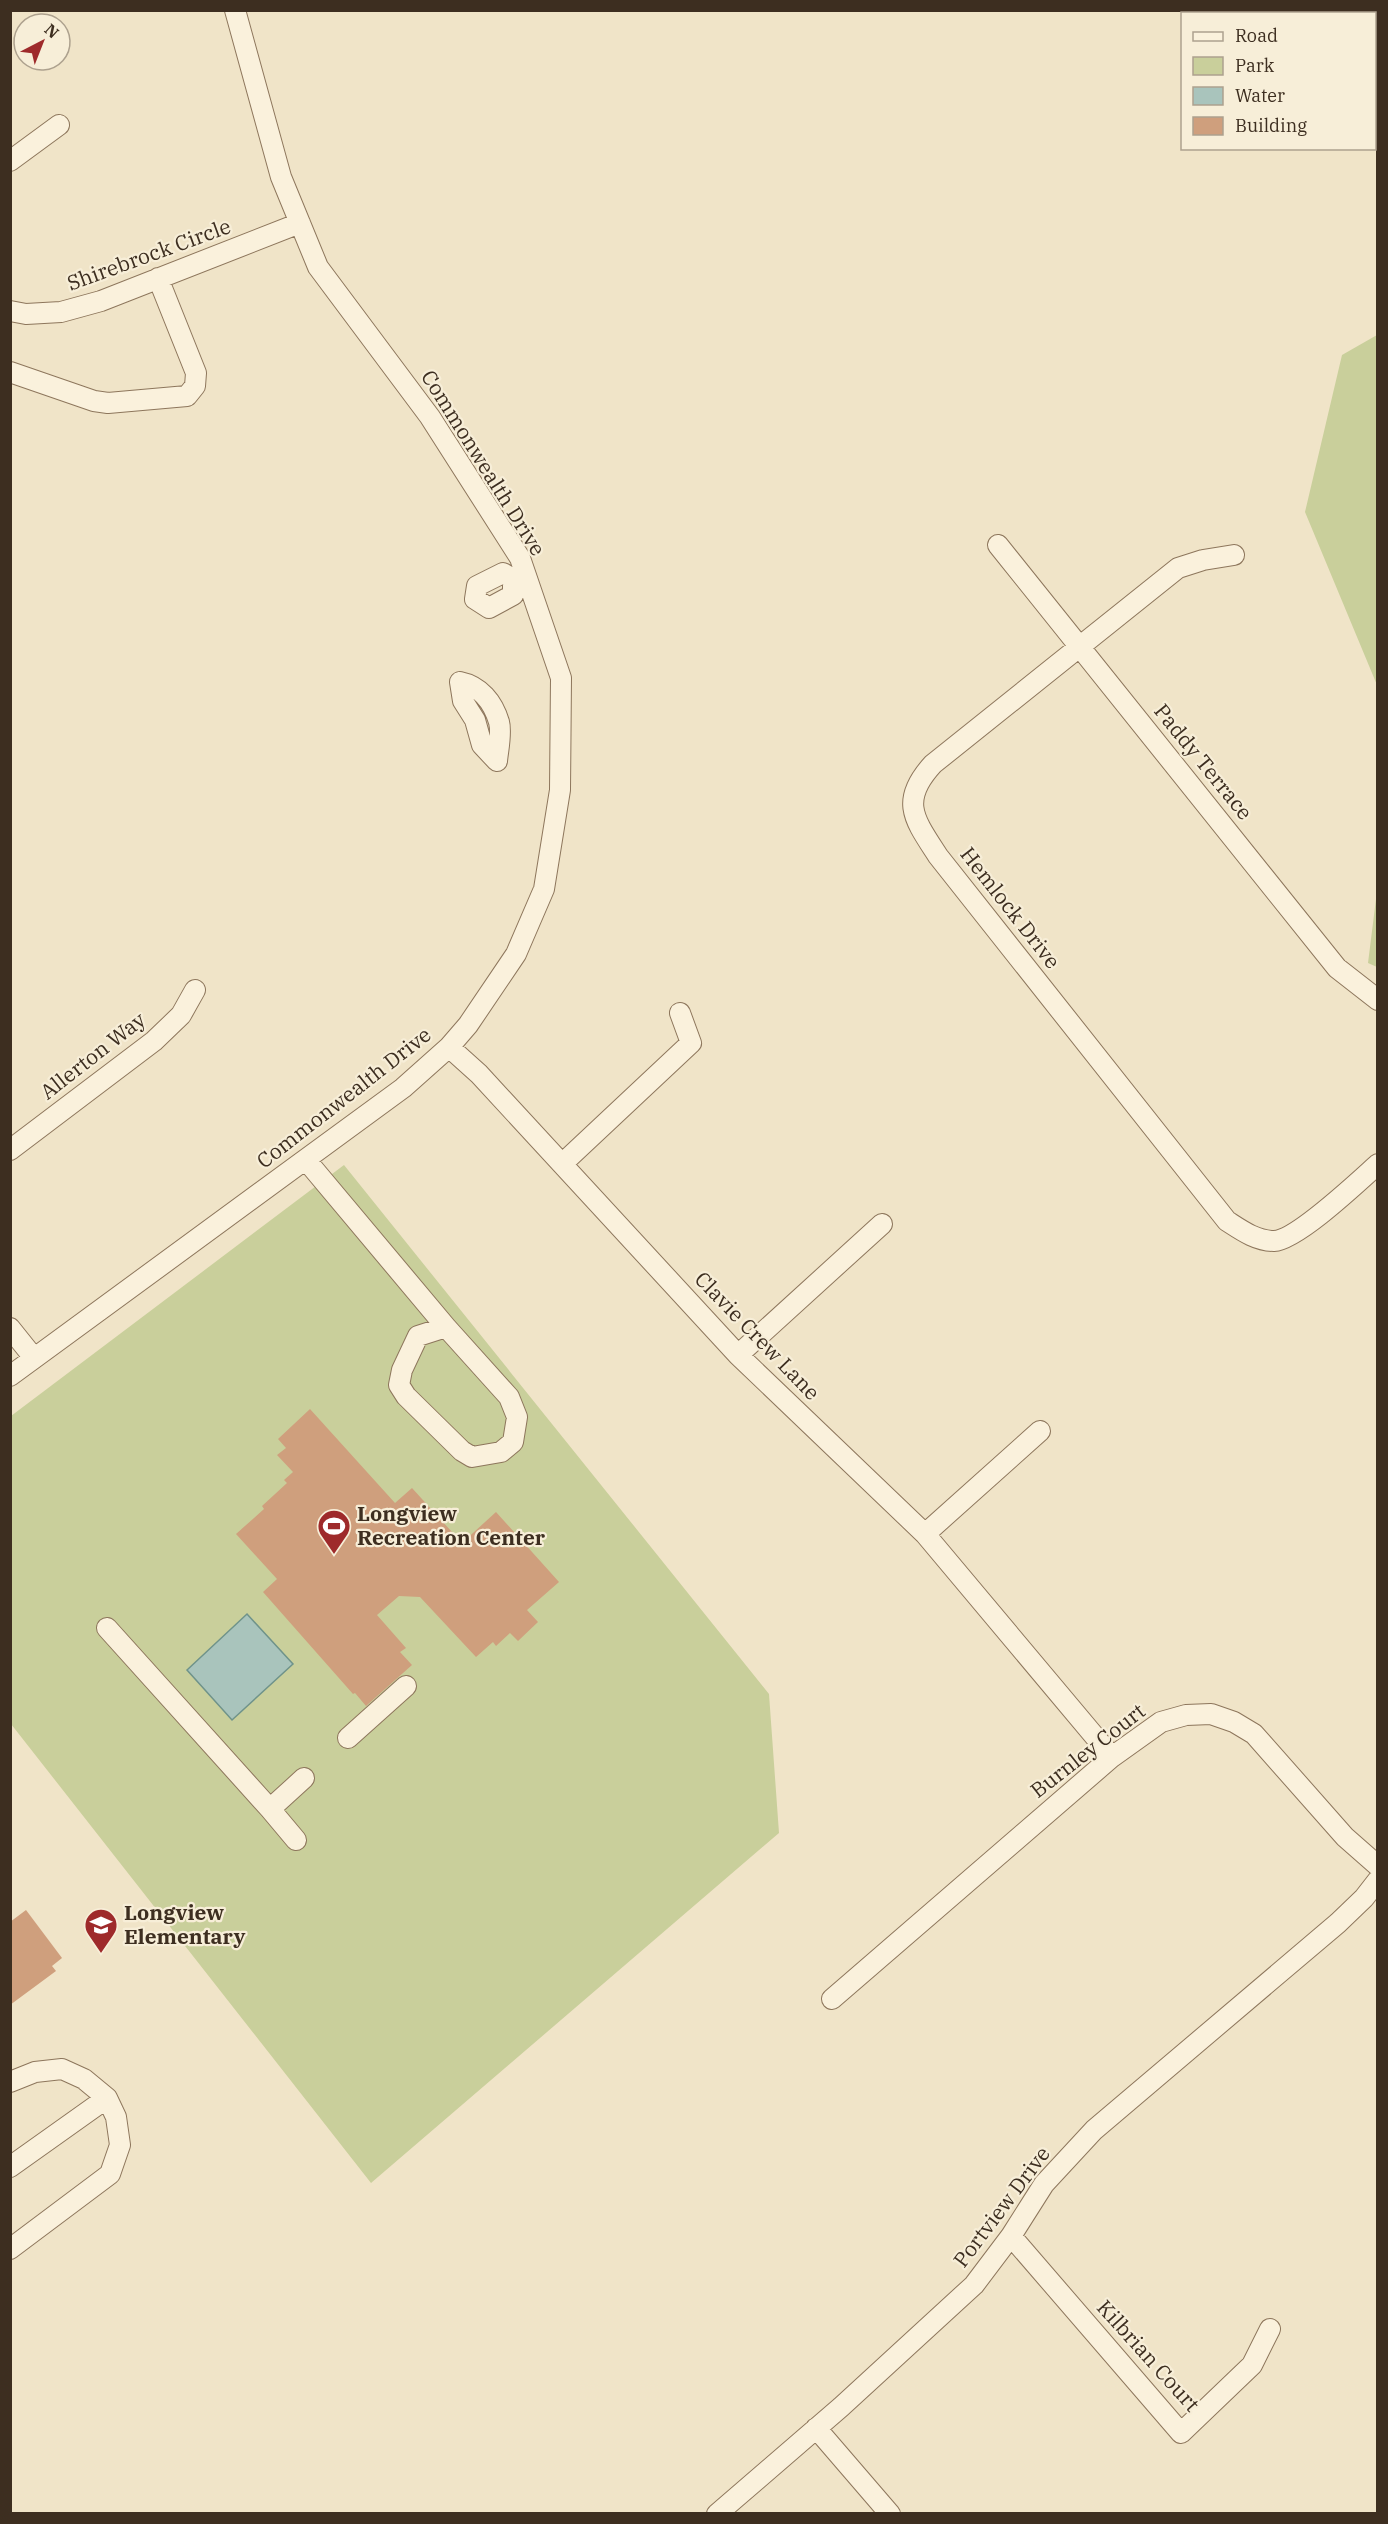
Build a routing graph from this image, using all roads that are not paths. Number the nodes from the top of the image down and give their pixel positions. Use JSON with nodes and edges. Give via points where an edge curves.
{"nodes":[{"id":1,"x":235,"y":10,"type":"edge"},
{"id":2,"x":59,"y":125,"type":"dead end"},
{"id":3,"x":14,"y":151,"type":"edge"},
{"id":4,"x":300,"y":223,"type":"junction"},
{"id":5,"x":158,"y":278,"type":"junction"},
{"id":6,"x":10,"y":310,"type":"edge"},
{"id":7,"x":10,"y":372,"type":"edge"},
{"id":8,"x":998,"y":545,"type":"dead end"},
{"id":9,"x":1234,"y":555,"type":"dead end"},
{"id":10,"x":1080,"y":647,"type":"junction"},
{"id":11,"x":195,"y":990,"type":"dead end"},
{"id":12,"x":1377,"y":1000,"type":"edge"},
{"id":13,"x":680,"y":1013,"type":"dead end"},
{"id":14,"x":449,"y":1047,"type":"junction"},
{"id":15,"x":10,"y":1150,"type":"edge"},
{"id":16,"x":306,"y":1160,"type":"junction"},
{"id":17,"x":562,"y":1164,"type":"junction"},
{"id":18,"x":1377,"y":1164,"type":"edge"},
{"id":19,"x":882,"y":1224,"type":"dead end"},
{"id":20,"x":446,"y":1327,"type":"junction"},
{"id":21,"x":10,"y":1328,"type":"edge"},
{"id":22,"x":738,"y":1355,"type":"junction"},
{"id":23,"x":34,"y":1358,"type":"junction"},
{"id":24,"x":10,"y":1376,"type":"edge"},
{"id":25,"x":1040,"y":1431,"type":"dead end"},
{"id":26,"x":925,"y":1534,"type":"junction"},
{"id":27,"x":107,"y":1628,"type":"dead end"},
{"id":28,"x":406,"y":1686,"type":"dead end"},
{"id":29,"x":348,"y":1738,"type":"dead end"},
{"id":30,"x":1112,"y":1757,"type":"junction"},
{"id":31,"x":304,"y":1778,"type":"dead end"},
{"id":32,"x":270,"y":1809,"type":"junction"},
{"id":33,"x":296,"y":1840,"type":"dead end"},
{"id":34,"x":1377,"y":1866,"type":"edge"},
{"id":35,"x":1377,"y":1880,"type":"edge"},
{"id":36,"x":832,"y":1999,"type":"dead end"},
{"id":37,"x":10,"y":2082,"type":"edge"},
{"id":38,"x":107,"y":2098,"type":"junction"},
{"id":39,"x":10,"y":2167,"type":"edge"},
{"id":40,"x":1011,"y":2236,"type":"junction"},
{"id":41,"x":10,"y":2249,"type":"edge"},
{"id":42,"x":1270,"y":2329,"type":"dead end"},
{"id":43,"x":816,"y":2428,"type":"junction"},
{"id":44,"x":717,"y":2514,"type":"edge"},
{"id":45,"x":890,"y":2514,"type":"edge"}],
"edges":[{"from":1,"to":4,"type":"street","name":"Commonwealth Drive","via":[[281,177]]},
{"from":2,"to":3,"type":"street"},
{"from":4,"to":5,"type":"street","name":"Shirebrock Circle"},
{"from":4,"to":14,"type":"street","name":"Commonwealth Drive","via":[[318,267],[430,417],[520,558],[519,576],[561,678],[560,790],[544,889],[516,954]]},
{"from":5,"to":6,"type":"street","name":"Shirebrock Circle","via":[[61,312],[26,314]]},
{"from":5,"to":7,"type":"street","via":[[196,373],[195,386],[187,396],[101,402]]},
{"from":8,"to":10,"type":"street","name":"Paddy Terrace"},
{"from":9,"to":10,"type":"street","name":"Hemlock Drive","via":[[1178,568]]},
{"from":10,"to":12,"type":"street","name":"Paddy Terrace","via":[[1337,968]]},
{"from":10,"to":18,"type":"street","name":"Hemlock Drive","via":[[933,764],[918,781],[915,820],[938,856],[1227,1221],[1249,1235],[1275,1241],[1332,1205]]},
{"from":11,"to":15,"type":"street","name":"Allerton Way","via":[[181,1015],[154,1041]]},
{"from":13,"to":17,"type":"street","via":[[691,1043]]},
{"from":14,"to":16,"type":"street","name":"Commonwealth Drive","via":[[403,1088]]},
{"from":14,"to":17,"type":"street","name":"Clavie Crew Lane"},
{"from":16,"to":20,"type":"street"},
{"from":16,"to":23,"type":"street","name":"Commonwealth Drive"},
{"from":17,"to":22,"type":"street","name":"Clavie Crew Lane"},
{"from":19,"to":22,"type":"street"},
{"from":20,"to":20,"type":"street","via":[[509,1396],[517,1418],[513,1442],[501,1452],[472,1456],[462,1451],[399,1385],[418,1336]]},
{"from":21,"to":23,"type":"street"},
{"from":22,"to":26,"type":"street","name":"Clavie Crew Lane"},
{"from":23,"to":24,"type":"street","name":"Commonwealth Drive"},
{"from":25,"to":26,"type":"street"},
{"from":26,"to":30,"type":"street","name":"Clavie Crew Lane"},
{"from":27,"to":32,"type":"street"},
{"from":28,"to":29,"type":"street"},
{"from":30,"to":34,"type":"street","name":"Burnley Court","via":[[1161,1722],[1211,1714],[1234,1722],[1254,1734],[1345,1837]]},
{"from":30,"to":36,"type":"street","name":"Burnley Court"},
{"from":31,"to":32,"type":"street"},
{"from":32,"to":33,"type":"street"},
{"from":35,"to":40,"type":"street","name":"Portview Drive","via":[[1338,1923],[1094,2130],[1044,2184]]},
{"from":37,"to":38,"type":"street","via":[[35,2072],[62,2069],[84,2079]]},
{"from":38,"to":39,"type":"street"},
{"from":38,"to":41,"type":"street","via":[[116,2117],[120,2145],[110,2174]]},
{"from":40,"to":42,"type":"street","name":"Kilbrian Court","via":[[1181,2433],[1252,2365]]},
{"from":40,"to":43,"type":"street","name":"Portview Drive","via":[[974,2285]]},
{"from":43,"to":44,"type":"street","name":"Portview Drive"},
{"from":43,"to":45,"type":"street"}]}
